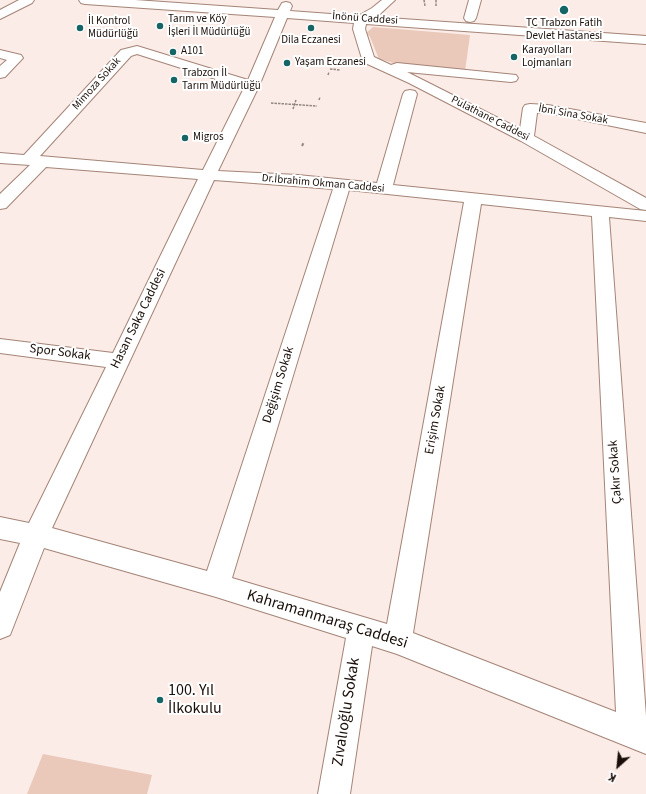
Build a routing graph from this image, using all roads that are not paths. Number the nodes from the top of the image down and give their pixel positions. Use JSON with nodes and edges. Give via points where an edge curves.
{"nodes":[{"id":1,"x":28,"y":0,"type":"edge"},
{"id":2,"x":84,"y":0,"type":"edge"},
{"id":3,"x":212,"y":0,"type":"edge"},
{"id":4,"x":389,"y":0,"type":"edge"},
{"id":5,"x":475,"y":0,"type":"edge"},
{"id":6,"x":229,"y":1,"type":"edge"},
{"id":7,"x":284,"y":10,"type":"junction"},
{"id":8,"x":376,"y":12,"type":"junction"},
{"id":9,"x":0,"y":15,"type":"edge"},
{"id":10,"x":361,"y":18,"type":"junction"},
{"id":11,"x":470,"y":18,"type":"junction"},
{"id":12,"x":646,"y":31,"type":"edge"},
{"id":13,"x":646,"y":40,"type":"edge"},
{"id":14,"x":0,"y":54,"type":"edge"},
{"id":15,"x":379,"y":65,"type":"junction"},
{"id":16,"x":0,"y":74,"type":"edge"},
{"id":17,"x":512,"y":78,"type":"dead end"},
{"id":18,"x":252,"y":86,"type":"junction"},
{"id":19,"x":410,"y":94,"type":"dead end"},
{"id":20,"x":646,"y":128,"type":"edge"},
{"id":21,"x":526,"y":138,"type":"junction"},
{"id":22,"x":0,"y":158,"type":"edge"},
{"id":23,"x":34,"y":161,"type":"junction"},
{"id":24,"x":208,"y":175,"type":"junction"},
{"id":25,"x":342,"y":185,"type":"junction"},
{"id":26,"x":384,"y":189,"type":"junction"},
{"id":27,"x":473,"y":198,"type":"junction"},
{"id":28,"x":0,"y":204,"type":"edge"},
{"id":29,"x":646,"y":204,"type":"edge"},
{"id":30,"x":600,"y":211,"type":"junction"},
{"id":31,"x":646,"y":216,"type":"edge"},
{"id":32,"x":0,"y":346,"type":"edge"},
{"id":33,"x":119,"y":361,"type":"junction"},
{"id":34,"x":0,"y":528,"type":"edge"},
{"id":35,"x":36,"y":535,"type":"junction"},
{"id":36,"x":216,"y":586,"type":"junction"},
{"id":37,"x":0,"y":626,"type":"edge"},
{"id":38,"x":361,"y":630,"type":"junction"},
{"id":39,"x":398,"y":641,"type":"junction"},
{"id":40,"x":639,"y":736,"type":"edge"},
{"id":41,"x":334,"y":794,"type":"edge"}],
"edges":[{"from":1,"to":9,"type":"street"},
{"from":2,"to":7,"type":"street","name":"İnönü Caddesi"},
{"from":3,"to":6,"type":"street","name":"İnönü Caddesi"},
{"from":4,"to":8,"type":"street"},
{"from":5,"to":11,"type":"street"},
{"from":6,"to":7,"type":"street","name":"İnönü Caddesi"},
{"from":7,"to":8,"type":"street","name":"İnönü Caddesi"},
{"from":7,"to":10,"type":"street","name":"İnönü Caddesi"},
{"from":7,"to":18,"type":"street","name":"Hasan Saka Caddesi"},
{"from":8,"to":10,"type":"street"},
{"from":8,"to":11,"type":"street","name":"İnönü Caddesi"},
{"from":10,"to":13,"type":"street","name":"İnönü Caddesi"},
{"from":10,"to":15,"type":"street","name":"Pulathane Caddesi","via":[[359,29],[366,54],[368,59]]},
{"from":11,"to":12,"type":"street","name":"İnönü Caddesi"},
{"from":14,"to":16,"type":"street","via":[[16,58]]},
{"from":15,"to":17,"type":"street"},
{"from":15,"to":21,"type":"street","name":"Pulathane Caddesi","via":[[414,80]]},
{"from":18,"to":23,"type":"street","name":"Mimoza Sokak","via":[[137,50],[126,53]]},
{"from":18,"to":24,"type":"street","name":"Hasan Saka Caddesi"},
{"from":19,"to":26,"type":"street"},
{"from":20,"to":21,"type":"street","name":"İbni Sina Sokak","via":[[548,109],[530,108]]},
{"from":21,"to":29,"type":"street","name":"Pulathane Caddesi"},
{"from":22,"to":23,"type":"street","name":"Dr.İbrahim Okman Caddesi"},
{"from":23,"to":24,"type":"street","name":"Dr.İbrahim Okman Caddesi"},
{"from":23,"to":28,"type":"street","name":"Mimoza Sokak"},
{"from":24,"to":25,"type":"street","name":"Dr.İbrahim Okman Caddesi"},
{"from":24,"to":33,"type":"street","name":"Hasan Saka Caddesi"},
{"from":25,"to":26,"type":"street","name":"Dr.İbrahim Okman Caddesi"},
{"from":25,"to":36,"type":"street","name":"Değişim Sokak"},
{"from":26,"to":27,"type":"street","name":"Dr.İbrahim Okman Caddesi"},
{"from":27,"to":30,"type":"street","name":"Dr.İbrahim Okman Caddesi"},
{"from":27,"to":39,"type":"street","name":"Erişim Sokak"},
{"from":30,"to":31,"type":"street","name":"Dr.İbrahim Okman Caddesi"},
{"from":30,"to":40,"type":"street","name":"Çakır Sokak"},
{"from":32,"to":33,"type":"street","name":"Spor Sokak"},
{"from":33,"to":35,"type":"street","name":"Hasan Saka Caddesi"},
{"from":34,"to":35,"type":"street","name":"Kahramanmaraş Caddesi"},
{"from":35,"to":36,"type":"street","name":"Kahramanmaraş Caddesi"},
{"from":35,"to":37,"type":"street","name":"Hasan Saka Caddesi"},
{"from":36,"to":38,"type":"street","name":"Kahramanmaraş Caddesi"},
{"from":38,"to":39,"type":"street","name":"Kahramanmaraş Caddesi"},
{"from":38,"to":41,"type":"street","name":"Zıvalıoğlu Sokak"},
{"from":39,"to":40,"type":"street","name":"Kahramanmaraş Caddesi"}]}
